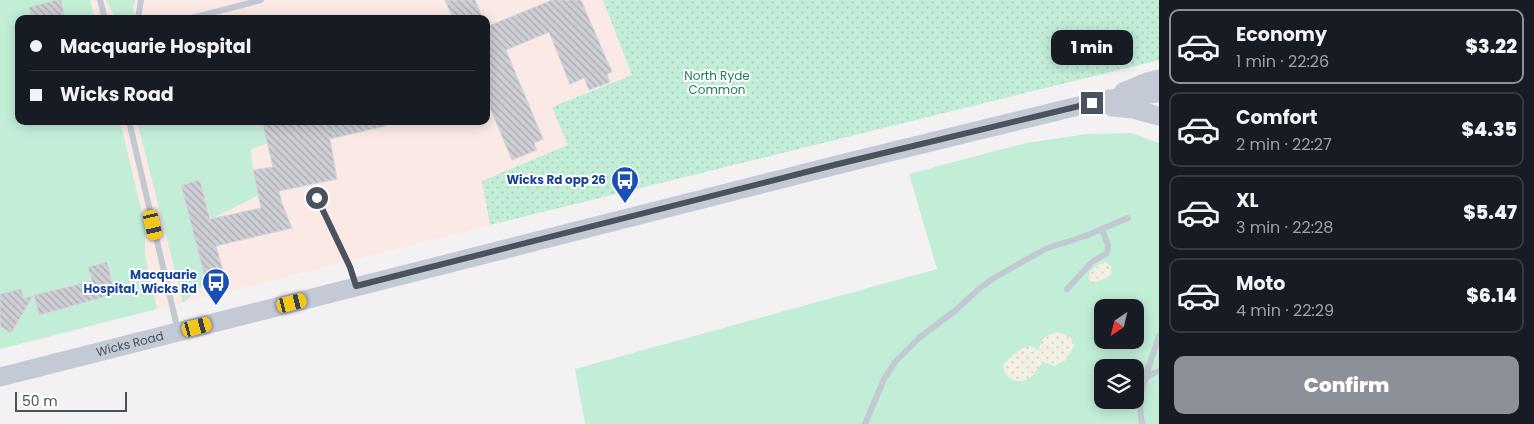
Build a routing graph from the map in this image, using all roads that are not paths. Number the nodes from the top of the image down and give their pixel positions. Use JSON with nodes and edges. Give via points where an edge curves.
{"nodes":[{"id":1,"x":100,"y":0,"type":"edge"},
{"id":2,"x":141,"y":0,"type":"edge"},
{"id":3,"x":261,"y":0,"type":"edge"},
{"id":4,"x":104,"y":15,"type":"edge"},
{"id":5,"x":139,"y":15,"type":"edge"},
{"id":6,"x":203,"y":15,"type":"edge"},
{"id":7,"x":1159,"y":79,"type":"edge"},
{"id":8,"x":1159,"y":93,"type":"edge"},
{"id":9,"x":1103,"y":100,"type":"junction"},
{"id":10,"x":1081,"y":106,"type":"junction"},
{"id":11,"x":1159,"y":116,"type":"edge"},
{"id":12,"x":130,"y":125,"type":"edge"},
{"id":13,"x":317,"y":198,"type":"dead end"},
{"id":14,"x":1128,"y":218,"type":"dead end"},
{"id":15,"x":1102,"y":229,"type":"junction"},
{"id":16,"x":356,"y":286,"type":"junction"},
{"id":17,"x":1067,"y":289,"type":"dead end"},
{"id":18,"x":178,"y":332,"type":"junction"},
{"id":19,"x":1159,"y":336,"type":"edge"},
{"id":20,"x":1159,"y":371,"type":"edge"},
{"id":21,"x":0,"y":377,"type":"edge"},
{"id":22,"x":1144,"y":381,"type":"edge"},
{"id":23,"x":1144,"y":382,"type":"edge"},
{"id":24,"x":1140,"y":409,"type":"edge"},
{"id":25,"x":865,"y":424,"type":"edge"},
{"id":26,"x":1142,"y":424,"type":"edge"}],
"edges":[{"from":1,"to":4,"type":"lane"},
{"from":2,"to":5,"type":"lane"},
{"from":3,"to":6,"type":"lane"},
{"from":7,"to":9,"type":"main road","name":"Wicks Road"},
{"from":8,"to":9,"type":"main road","name":"Wicks Road"},
{"from":9,"to":10,"type":"main road","name":"Wicks Road"},
{"from":10,"to":11,"type":"main road","via":[[1133,109]]},
{"from":10,"to":16,"type":"main road","name":"Wicks Road"},
{"from":12,"to":18,"type":"lane"},
{"from":13,"to":16,"type":"lane"},
{"from":14,"to":15,"type":"lane"},
{"from":15,"to":17,"type":"lane","via":[[1107,252],[1092,262]]},
{"from":15,"to":25,"type":"lane","via":[[1046,248],[1009,269],[980,288],[919,338],[895,362],[884,379]]},
{"from":16,"to":18,"type":"main road","name":"Wicks Road"},
{"from":18,"to":21,"type":"main road","name":"Wicks Road"},
{"from":19,"to":22,"type":"lane"},
{"from":20,"to":23,"type":"lane","via":[[1148,376]]},
{"from":24,"to":26,"type":"lane"}]}
